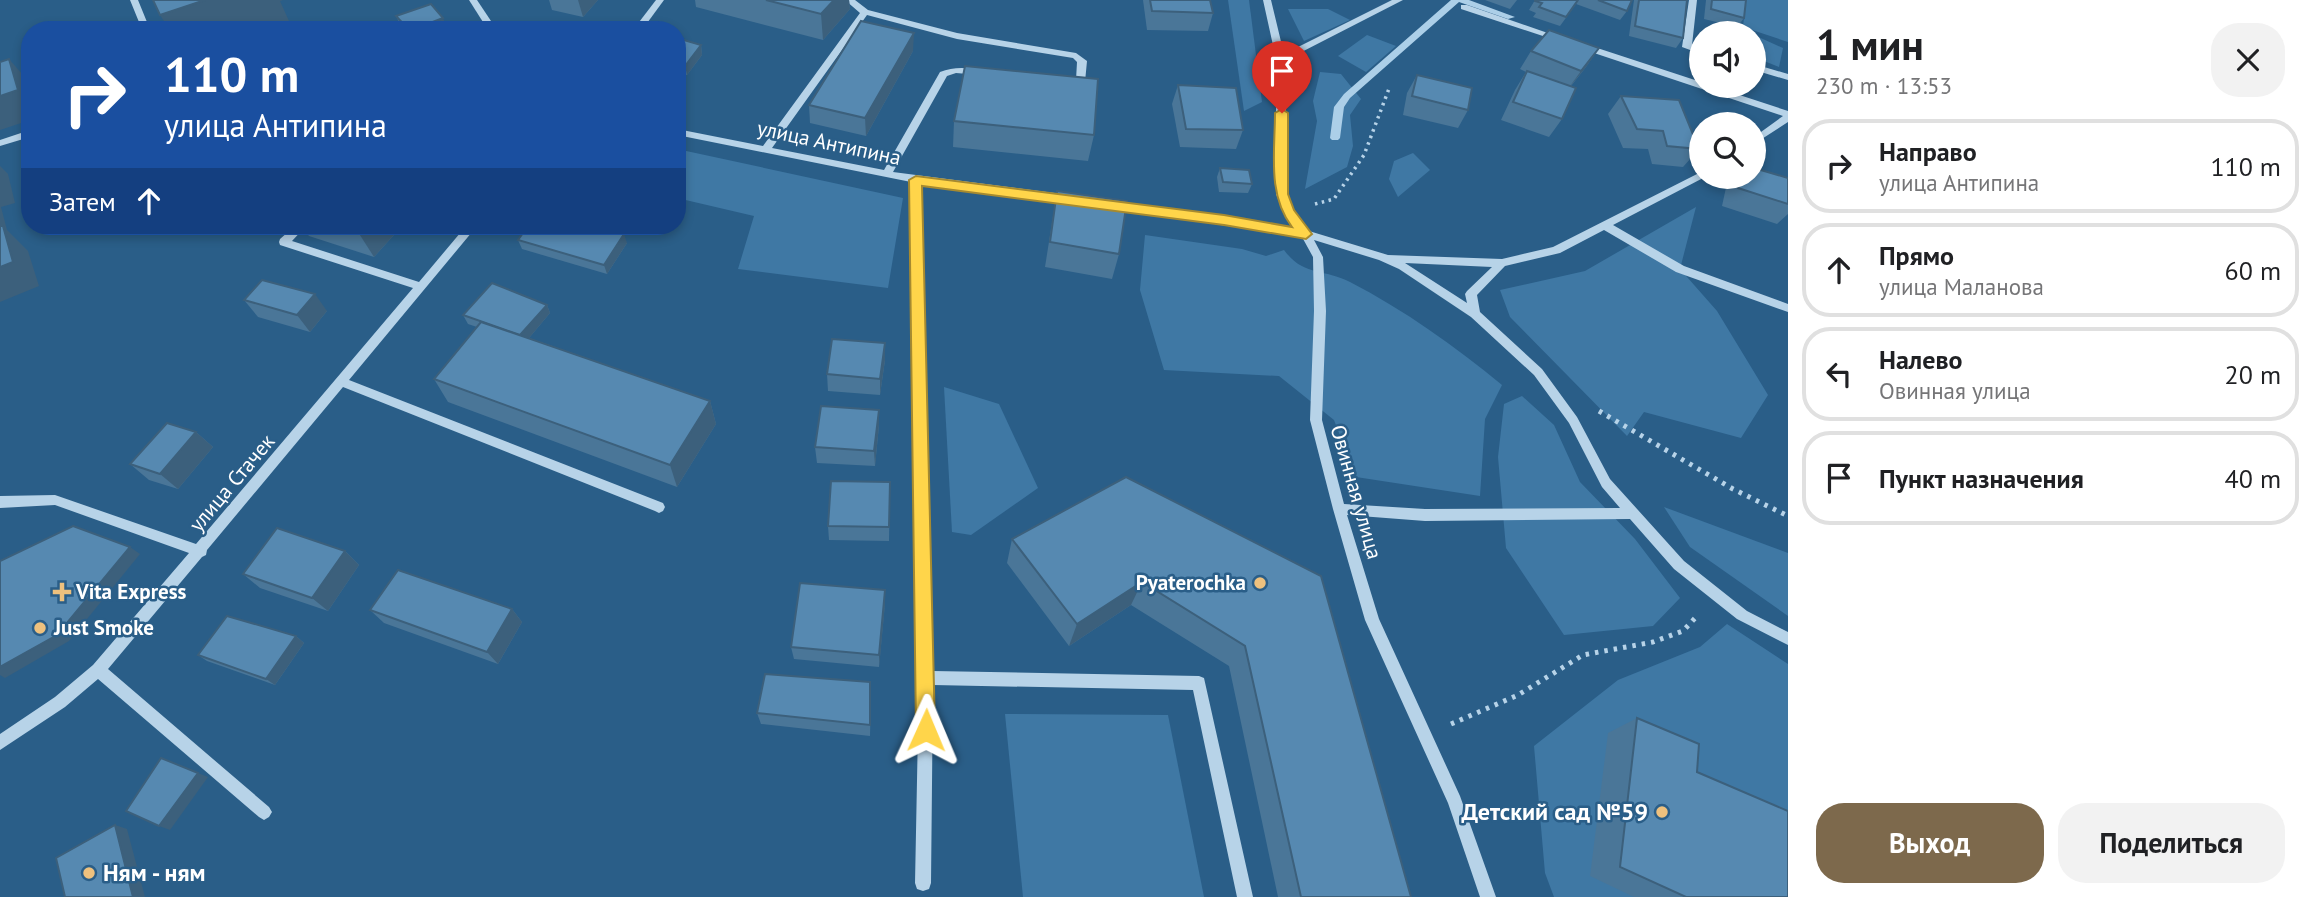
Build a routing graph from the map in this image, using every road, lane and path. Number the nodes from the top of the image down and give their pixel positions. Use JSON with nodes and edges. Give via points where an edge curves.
{"nodes":[{"id":1,"x":134,"y":0,"type":"edge"},
{"id":2,"x":472,"y":0,"type":"edge"},
{"id":3,"x":660,"y":0,"type":"edge"},
{"id":4,"x":849,"y":0,"type":"edge"},
{"id":5,"x":1267,"y":0,"type":"edge"},
{"id":6,"x":1399,"y":0,"type":"edge"},
{"id":7,"x":1693,"y":0,"type":"edge"},
{"id":8,"x":1464,"y":7,"type":"dead end"},
{"id":9,"x":865,"y":12,"type":"junction"},
{"id":10,"x":143,"y":21,"type":"edge"},
{"id":11,"x":487,"y":21,"type":"edge"},
{"id":12,"x":644,"y":21,"type":"edge"},
{"id":13,"x":1690,"y":21,"type":"edge"},
{"id":14,"x":1689,"y":31,"type":"edge"},
{"id":15,"x":1689,"y":48,"type":"edge"},
{"id":16,"x":1282,"y":59,"type":"junction"},
{"id":17,"x":1766,"y":71,"type":"edge"},
{"id":18,"x":993,"y":75,"type":"edge"},
{"id":19,"x":1788,"y":77,"type":"edge"},
{"id":20,"x":1689,"y":81,"type":"edge"},
{"id":21,"x":1056,"y":84,"type":"edge"},
{"id":22,"x":1390,"y":86,"type":"dead end"},
{"id":23,"x":1738,"y":98,"type":"edge"},
{"id":24,"x":1788,"y":116,"type":"edge"},
{"id":25,"x":1766,"y":132,"type":"edge"},
{"id":26,"x":686,"y":134,"type":"edge"},
{"id":27,"x":21,"y":136,"type":"edge"},
{"id":28,"x":0,"y":143,"type":"edge"},
{"id":29,"x":765,"y":149,"type":"junction"},
{"id":30,"x":887,"y":174,"type":"junction"},
{"id":31,"x":916,"y":180,"type":"junction"},
{"id":32,"x":1689,"y":181,"type":"edge"},
{"id":33,"x":1082,"y":201,"type":"edge"},
{"id":34,"x":1094,"y":202,"type":"edge"},
{"id":35,"x":1288,"y":211,"type":"junction"},
{"id":36,"x":1606,"y":226,"type":"junction"},
{"id":37,"x":1306,"y":234,"type":"junction"},
{"id":38,"x":291,"y":235,"type":"edge"},
{"id":39,"x":465,"y":235,"type":"edge"},
{"id":40,"x":1383,"y":257,"type":"junction"},
{"id":41,"x":1502,"y":263,"type":"junction"},
{"id":42,"x":422,"y":287,"type":"junction"},
{"id":43,"x":1788,"y":308,"type":"edge"},
{"id":44,"x":1475,"y":314,"type":"junction"},
{"id":45,"x":342,"y":382,"type":"junction"},
{"id":46,"x":1587,"y":404,"type":"dead end"},
{"id":47,"x":0,"y":502,"type":"edge"},
{"id":48,"x":659,"y":507,"type":"dead end"},
{"id":49,"x":1339,"y":509,"type":"junction"},
{"id":50,"x":1632,"y":513,"type":"junction"},
{"id":51,"x":1788,"y":516,"type":"edge"},
{"id":52,"x":201,"y":551,"type":"junction"},
{"id":53,"x":1716,"y":596,"type":"junction"},
{"id":54,"x":1788,"y":639,"type":"edge"},
{"id":55,"x":98,"y":670,"type":"junction"},
{"id":56,"x":926,"y":678,"type":"junction"},
{"id":57,"x":1424,"y":735,"type":"junction"},
{"id":58,"x":0,"y":743,"type":"edge"},
{"id":59,"x":264,"y":812,"type":"dead end"},
{"id":60,"x":923,"y":883,"type":"dead end"},
{"id":61,"x":1245,"y":897,"type":"edge"},
{"id":62,"x":1488,"y":897,"type":"edge"}],
"edges":[{"from":1,"to":10,"type":"street"},
{"from":2,"to":11,"type":"street"},
{"from":3,"to":12,"type":"street"},
{"from":4,"to":9,"type":"street"},
{"from":5,"to":16,"type":"street","name":"Овинная улица"},
{"from":6,"to":16,"type":"street"},
{"from":7,"to":13,"type":"street"},
{"from":8,"to":20,"type":"street"},
{"from":9,"to":21,"type":"street","via":[[957,36],[1080,58],[1080,82]]},
{"from":9,"to":29,"type":"street"},
{"from":14,"to":15,"type":"street"},
{"from":16,"to":35,"type":"street","name":"Овинная улица","via":[[1282,194]]},
{"from":17,"to":19,"type":"street"},
{"from":18,"to":30,"type":"street","via":[[955,70],[943,74]]},
{"from":22,"to":35,"type":"path","via":[[1364,155],[1334,199]]},
{"from":23,"to":24,"type":"street"},
{"from":24,"to":25,"type":"street"},
{"from":26,"to":29,"type":"street","name":"улица Антипина"},
{"from":27,"to":28,"type":"street"},
{"from":29,"to":30,"type":"street","name":"улица Антипина"},
{"from":30,"to":31,"type":"street","name":"улица Антипина"},
{"from":31,"to":33,"type":"street","name":"улица Антипина"},
{"from":31,"to":56,"type":"street"},
{"from":32,"to":36,"type":"street"},
{"from":34,"to":37,"type":"street"},
{"from":35,"to":37,"type":"street","name":"Овинная улица"},
{"from":36,"to":41,"type":"street","via":[[1556,250]]},
{"from":36,"to":43,"type":"street","via":[[1680,269]]},
{"from":37,"to":40,"type":"street"},
{"from":37,"to":49,"type":"street","name":"Овинная улица","via":[[1318,257],[1316,420]]},
{"from":38,"to":42,"type":"street","via":[[284,242]]},
{"from":39,"to":42,"type":"street","name":"улица Стачек"},
{"from":40,"to":41,"type":"street"},
{"from":40,"to":44,"type":"street"},
{"from":41,"to":44,"type":"street","via":[[1471,294]]},
{"from":42,"to":45,"type":"street","name":"улица Стачек"},
{"from":44,"to":50,"type":"street","via":[[1538,372],[1573,420],[1606,484]]},
{"from":45,"to":48,"type":"street"},
{"from":45,"to":52,"type":"street","name":"улица Стачек"},
{"from":46,"to":51,"type":"path","via":[[1732,489]]},
{"from":47,"to":52,"type":"street","via":[[55,500]]},
{"from":49,"to":50,"type":"street","via":[[1425,515]]},
{"from":49,"to":57,"type":"street","name":"Овинная улица","via":[[1372,620]]},
{"from":50,"to":53,"type":"street","via":[[1679,565]]},
{"from":52,"to":55,"type":"street","name":"улица Стачек"},
{"from":53,"to":54,"type":"street"},
{"from":53,"to":57,"type":"path","via":[[1683,631],[1653,642],[1583,655],[1518,695]]},
{"from":55,"to":58,"type":"street","name":"улица Стачек"},
{"from":55,"to":59,"type":"street"},
{"from":56,"to":60,"type":"street"},
{"from":56,"to":61,"type":"street","via":[[1199,683]]},
{"from":57,"to":62,"type":"street","name":"Овинная улица","via":[[1455,801]]}]}
